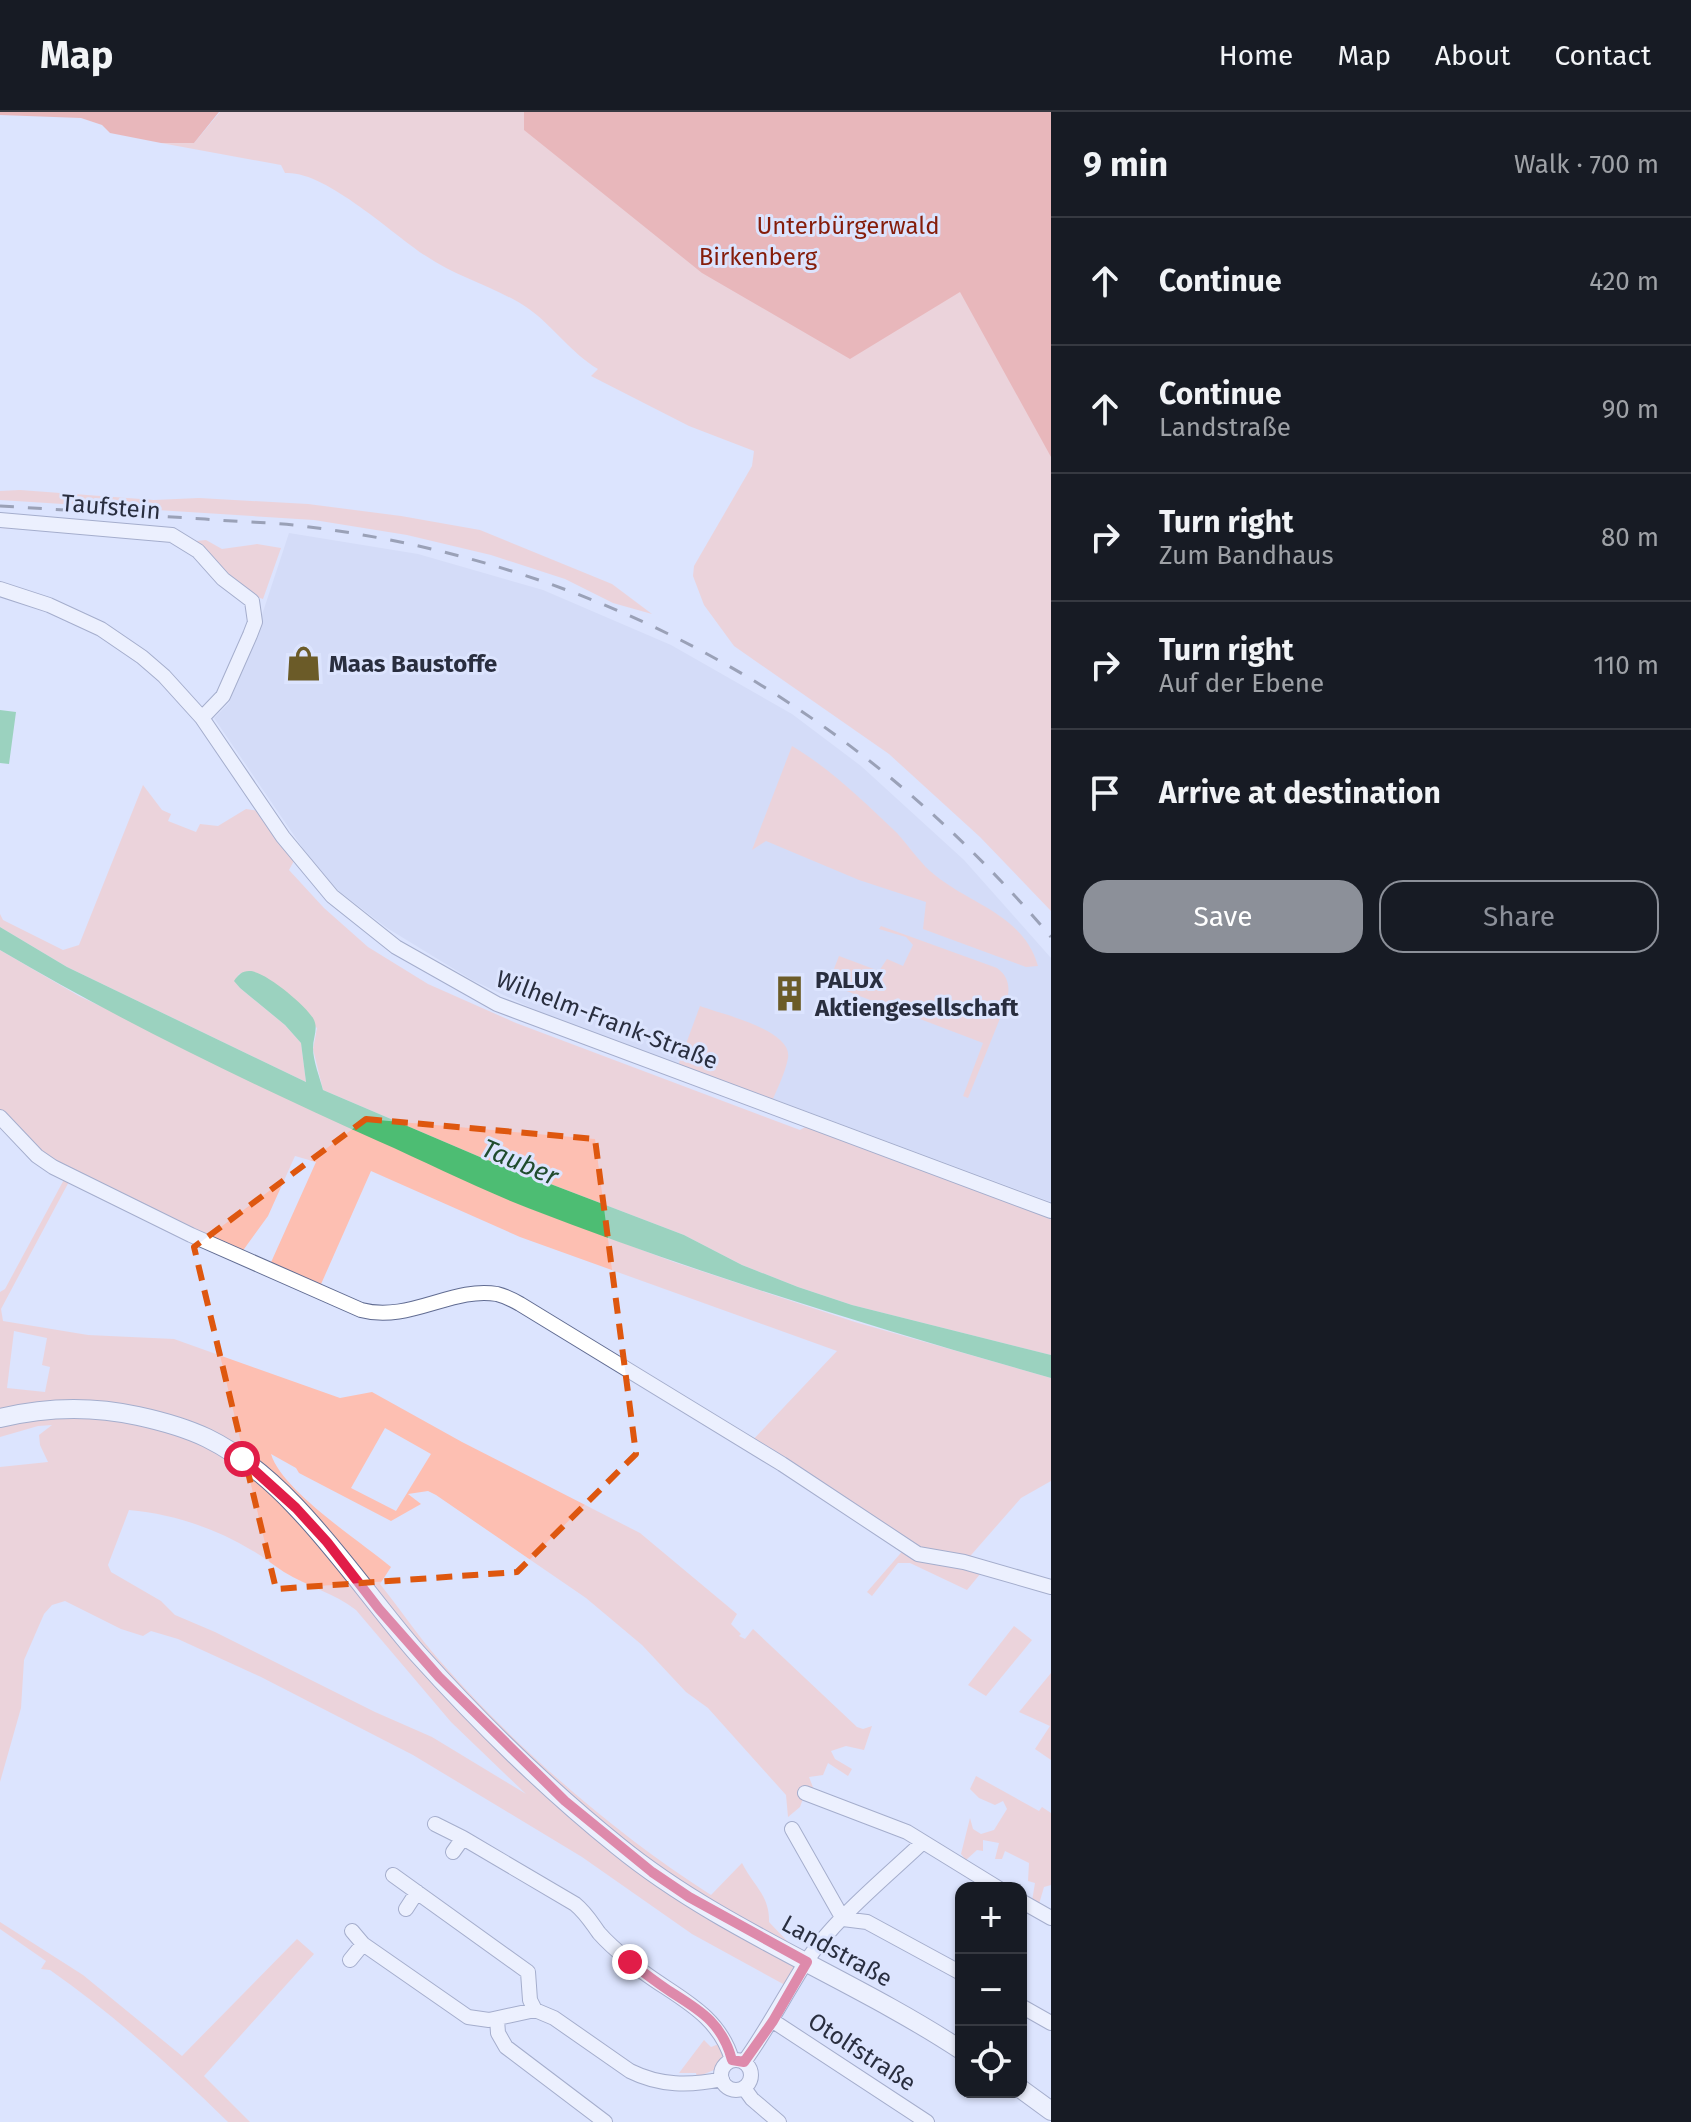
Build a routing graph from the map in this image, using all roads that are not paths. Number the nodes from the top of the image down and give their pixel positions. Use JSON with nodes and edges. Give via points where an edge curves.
{"nodes":[{"id":1,"x":0,"y":520,"type":"edge"},
{"id":2,"x":0,"y":589,"type":"edge"},
{"id":3,"x":202,"y":718,"type":"junction"},
{"id":4,"x":0,"y":1117,"type":"edge"},
{"id":5,"x":1051,"y":1211,"type":"edge"},
{"id":6,"x":0,"y":1418,"type":"edge"},
{"id":7,"x":1051,"y":1587,"type":"edge"},
{"id":8,"x":805,"y":1793,"type":"dead end"},
{"id":9,"x":435,"y":1824,"type":"dead end"},
{"id":10,"x":792,"y":1829,"type":"dead end"},
{"id":11,"x":463,"y":1838,"type":"junction"},
{"id":12,"x":923,"y":1842,"type":"junction"},
{"id":13,"x":453,"y":1852,"type":"dead end"},
{"id":14,"x":393,"y":1875,"type":"dead end"},
{"id":15,"x":988,"y":1882,"type":"edge"},
{"id":16,"x":417,"y":1892,"type":"junction"},
{"id":17,"x":1027,"y":1904,"type":"edge"},
{"id":18,"x":406,"y":1909,"type":"dead end"},
{"id":19,"x":1051,"y":1918,"type":"edge"},
{"id":20,"x":843,"y":1919,"type":"junction"},
{"id":21,"x":352,"y":1931,"type":"dead end"},
{"id":22,"x":363,"y":1944,"type":"junction"},
{"id":23,"x":350,"y":1960,"type":"dead end"},
{"id":24,"x":807,"y":1962,"type":"junction"},
{"id":25,"x":955,"y":1970,"type":"edge"},
{"id":26,"x":1027,"y":2009,"type":"edge"},
{"id":27,"x":535,"y":2010,"type":"junction"},
{"id":28,"x":497,"y":2019,"type":"junction"},
{"id":29,"x":773,"y":2021,"type":"junction"},
{"id":30,"x":1051,"y":2023,"type":"edge"},
{"id":31,"x":955,"y":2047,"type":"edge"},
{"id":32,"x":738,"y":2061,"type":"junction"},
{"id":33,"x":722,"y":2079,"type":"junction"},
{"id":34,"x":744,"y":2088,"type":"junction"},
{"id":35,"x":1027,"y":2093,"type":"edge"},
{"id":36,"x":1051,"y":2111,"type":"edge"},
{"id":37,"x":605,"y":2122,"type":"edge"},
{"id":38,"x":779,"y":2122,"type":"edge"},
{"id":39,"x":927,"y":2122,"type":"edge"}],
"edges":[{"from":1,"to":3,"type":"street","name":"Taufstein","via":[[172,535],[198,551],[252,601],[255,622],[245,647],[223,696]]},
{"from":2,"to":3,"type":"street","name":"Wilhelm-Frank-Straße","via":[[101,629],[153,666]]},
{"from":3,"to":5,"type":"street","name":"Wilhelm-Frank-Straße","via":[[283,837],[332,896],[396,947],[497,1004]]},
{"from":4,"to":7,"type":"street","via":[[53,1167],[361,1310],[386,1315],[494,1294],[520,1304],[918,1554]]},
{"from":6,"to":24,"type":"main road","name":"Landstraße","via":[[38,1410],[129,1414],[205,1437],[242,1459],[296,1508],[439,1677],[540,1779],[689,1897]]},
{"from":8,"to":12,"type":"street"},
{"from":9,"to":11,"type":"street"},
{"from":10,"to":20,"type":"street"},
{"from":11,"to":13,"type":"street"},
{"from":11,"to":32,"type":"street","via":[[587,1914],[630,1962],[714,2023]]},
{"from":12,"to":15,"type":"street"},
{"from":12,"to":20,"type":"street"},
{"from":14,"to":16,"type":"street"},
{"from":16,"to":18,"type":"street"},
{"from":16,"to":27,"type":"street","via":[[528,1972]]},
{"from":17,"to":19,"type":"street"},
{"from":20,"to":24,"type":"street"},
{"from":20,"to":25,"type":"street","via":[[867,1922]]},
{"from":21,"to":22,"type":"street"},
{"from":22,"to":23,"type":"street"},
{"from":22,"to":28,"type":"street","via":[[468,2017]]},
{"from":24,"to":29,"type":"street"},
{"from":24,"to":31,"type":"main road","name":"Landstraße"},
{"from":26,"to":30,"type":"street"},
{"from":27,"to":28,"type":"street"},
{"from":27,"to":33,"type":"street","via":[[643,2078],[669,2084]]},
{"from":28,"to":37,"type":"street","via":[[506,2047]]},
{"from":29,"to":32,"type":"street"},
{"from":29,"to":39,"type":"street","name":"Otolfstraße"},
{"from":32,"to":33,"type":"street","via":[[723,2068]]},
{"from":32,"to":34,"type":"street","via":[[752,2075]]},
{"from":33,"to":34,"type":"street","via":[[731,2089]]},
{"from":34,"to":38,"type":"street"},
{"from":35,"to":36,"type":"main road"}]}
